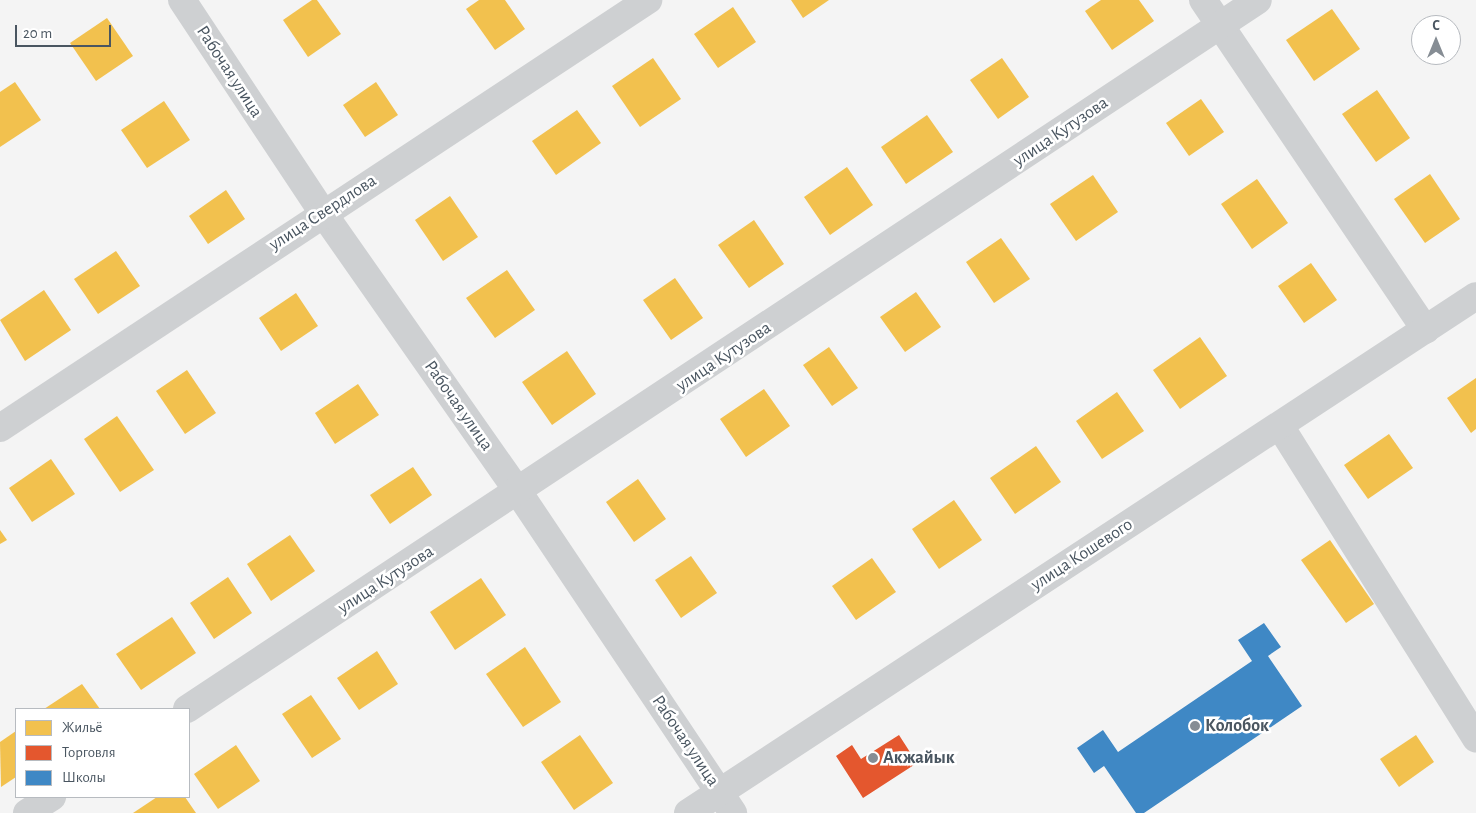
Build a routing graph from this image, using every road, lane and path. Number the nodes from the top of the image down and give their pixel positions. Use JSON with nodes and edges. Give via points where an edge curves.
{"nodes":[{"id":1,"x":182,"y":0,"type":"edge"},
{"id":2,"x":648,"y":0,"type":"edge"},
{"id":3,"x":1202,"y":0,"type":"edge"},
{"id":4,"x":1258,"y":0,"type":"edge"},
{"id":5,"x":1220,"y":26,"type":"junction"},
{"id":6,"x":322,"y":214,"type":"junction"},
{"id":7,"x":1476,"y":296,"type":"edge"},
{"id":8,"x":1426,"y":330,"type":"junction"},
{"id":9,"x":1280,"y":426,"type":"junction"},
{"id":10,"x":0,"y":428,"type":"edge"},
{"id":11,"x":519,"y":493,"type":"junction"},
{"id":12,"x":189,"y":708,"type":"edge"},
{"id":13,"x":1476,"y":739,"type":"edge"},
{"id":14,"x":50,"y":798,"type":"edge"},
{"id":15,"x":726,"y":803,"type":"edge"},
{"id":16,"x":27,"y":813,"type":"edge"},
{"id":17,"x":688,"y":813,"type":"edge"}],
"edges":[{"from":1,"to":6,"type":"street","name":"Рабочая улица"},
{"from":2,"to":6,"type":"street","name":"улица Свердлова"},
{"from":3,"to":5,"type":"street"},
{"from":4,"to":5,"type":"street","name":"улица Кутузова"},
{"from":5,"to":8,"type":"street"},
{"from":5,"to":11,"type":"street","name":"улица Кутузова"},
{"from":6,"to":10,"type":"street","name":"улица Свердлова"},
{"from":6,"to":11,"type":"street","name":"Рабочая улица"},
{"from":7,"to":8,"type":"street","name":"улица Кошевого"},
{"from":8,"to":9,"type":"street","name":"улица Кошевого"},
{"from":9,"to":13,"type":"street"},
{"from":9,"to":15,"type":"street","name":"улица Кошевого"},
{"from":11,"to":12,"type":"street","name":"улица Кутузова"},
{"from":11,"to":15,"type":"street","name":"Рабочая улица"},
{"from":14,"to":16,"type":"street"},
{"from":15,"to":17,"type":"street","name":"улица Кошевого"}]}
